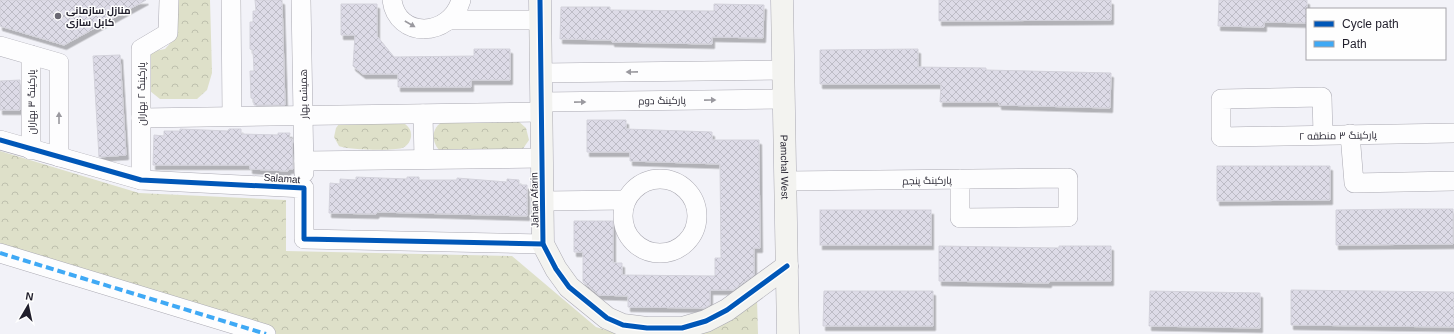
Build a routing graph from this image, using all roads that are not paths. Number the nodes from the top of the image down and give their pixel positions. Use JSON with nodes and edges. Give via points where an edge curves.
{"nodes":[{"id":1,"x":169,"y":0,"type":"edge"},
{"id":2,"x":231,"y":0,"type":"edge"},
{"id":3,"x":301,"y":0,"type":"edge"},
{"id":4,"x":392,"y":0,"type":"edge"},
{"id":5,"x":461,"y":0,"type":"edge"},
{"id":6,"x":782,"y":0,"type":"edge"},
{"id":7,"x":540,"y":10,"type":"edge"},
{"id":8,"x":450,"y":20,"type":"junction"},
{"id":9,"x":0,"y":46,"type":"edge"},
{"id":10,"x":31,"y":55,"type":"junction"},
{"id":11,"x":783,"y":70,"type":"junction"},
{"id":12,"x":662,"y":72,"type":"junction"},
{"id":13,"x":541,"y":74,"type":"junction"},
{"id":14,"x":784,"y":99,"type":"junction"},
{"id":15,"x":662,"y":100,"type":"junction"},
{"id":16,"x":541,"y":107,"type":"junction"},
{"id":17,"x":423,"y":114,"type":"junction"},
{"id":18,"x":232,"y":116,"type":"junction"},
{"id":19,"x":303,"y":116,"type":"junction"},
{"id":20,"x":141,"y":118,"type":"junction"},
{"id":21,"x":1454,"y":132,"type":"edge"},
{"id":22,"x":1350,"y":134,"type":"junction"},
{"id":23,"x":1323,"y":135,"type":"junction"},
{"id":24,"x":0,"y":140,"type":"edge"},
{"id":25,"x":31,"y":150,"type":"junction"},
{"id":26,"x":59,"y":157,"type":"junction"},
{"id":27,"x":542,"y":158,"type":"junction"},
{"id":28,"x":424,"y":159,"type":"junction"},
{"id":29,"x":304,"y":161,"type":"junction"},
{"id":30,"x":960,"y":179,"type":"junction"},
{"id":31,"x":141,"y":180,"type":"junction"},
{"id":32,"x":785,"y":181,"type":"junction"},
{"id":33,"x":1454,"y":181,"type":"edge"},
{"id":34,"x":304,"y":188,"type":"junction"},
{"id":35,"x":626,"y":200,"type":"dead end"},
{"id":36,"x":543,"y":201,"type":"junction"},
{"id":37,"x":543,"y":244,"type":"junction"},
{"id":38,"x":0,"y":253,"type":"edge"},
{"id":39,"x":787,"y":266,"type":"junction"},
{"id":40,"x":266,"y":334,"type":"edge"},
{"id":41,"x":788,"y":334,"type":"edge"}],
"edges":[{"from":1,"to":20,"type":"street","name":"پارکینگ ۲ بهاران","via":[[168,33],[141,49]]},
{"from":2,"to":18,"type":"street"},
{"from":3,"to":19,"type":"street","name":"همیشه بهار"},
{"from":4,"to":8,"type":"street","one_way":true,"via":[[398,15],[406,23],[417,28],[440,27]]},
{"from":5,"to":8,"type":"street"},
{"from":6,"to":11,"type":"street","name":"Pamchal West"},
{"from":7,"to":8,"type":"street"},
{"from":7,"to":13,"type":"street","name":"Jahan Afarin"},
{"from":9,"to":10,"type":"street"},
{"from":10,"to":25,"type":"street","name":"پارکینگ ۳ بهاران"},
{"from":26,"to":10,"type":"street","one_way":true,"via":[[59,63]]},
{"from":11,"to":12,"type":"street"},
{"from":11,"to":14,"type":"street","name":"Pamchal West"},
{"from":12,"to":13,"type":"street","one_way":true},
{"from":12,"to":15,"type":"street"},
{"from":13,"to":16,"type":"street","name":"Jahan Afarin"},
{"from":15,"to":14,"type":"street","name":"پارکینگ دوم","one_way":true},
{"from":14,"to":32,"type":"street","name":"Pamchal West"},
{"from":16,"to":15,"type":"street","name":"پارکینگ دوم","one_way":true},
{"from":16,"to":17,"type":"street","name":"پارکینگ دوم"},
{"from":16,"to":27,"type":"street","name":"Jahan Afarin"},
{"from":17,"to":19,"type":"street","name":"پارکینگ دوم"},
{"from":17,"to":28,"type":"street"},
{"from":18,"to":19,"type":"street","name":"پارکینگ دوم"},
{"from":18,"to":20,"type":"street","name":"پارکینگ دوم"},
{"from":19,"to":29,"type":"street","name":"همیشه بهار"},
{"from":20,"to":31,"type":"street","name":"پارکینگ ۲ بهاران"},
{"from":21,"to":22,"type":"street","name":"پارکینگ ۳ منطقه ۲"},
{"from":22,"to":23,"type":"street","name":"پارکینگ ۳ منطقه ۲"},
{"from":22,"to":33,"type":"street","via":[[1354,183]]},
{"from":23,"to":23,"type":"street","name":"پارکینگ ۳ منطقه ۲","via":[[1221,136],[1222,99],[1322,98]]},
{"from":24,"to":25,"type":"street","name":"Salamat"},
{"from":25,"to":26,"type":"street","name":"Salamat"},
{"from":26,"to":31,"type":"street","name":"Salamat"},
{"from":27,"to":28,"type":"street"},
{"from":27,"to":36,"type":"street","name":"Jahan Afarin"},
{"from":28,"to":29,"type":"street"},
{"from":29,"to":34,"type":"street","name":"همیشه بهار"},
{"from":30,"to":30,"type":"street","name":"پارکینگ پنجم","via":[[960,218],[1068,217],[1068,178]]},
{"from":30,"to":32,"type":"street","name":"پارکینگ پنجم"},
{"from":31,"to":34,"type":"street","name":"Salamat"},
{"from":32,"to":39,"type":"street","name":"Pamchal West"},
{"from":34,"to":37,"type":"street","name":"Salamat","via":[[304,239]]},
{"from":35,"to":36,"type":"street"},
{"from":36,"to":37,"type":"street","name":"Jahan Afarin"},
{"from":37,"to":39,"type":"street","name":"Jahan Afarin","via":[[569,287],[607,318],[623,325],[646,328],[682,328],[706,321],[727,310]]},
{"from":38,"to":40,"type":"street"},
{"from":39,"to":41,"type":"street","name":"Pamchal West"}]}
